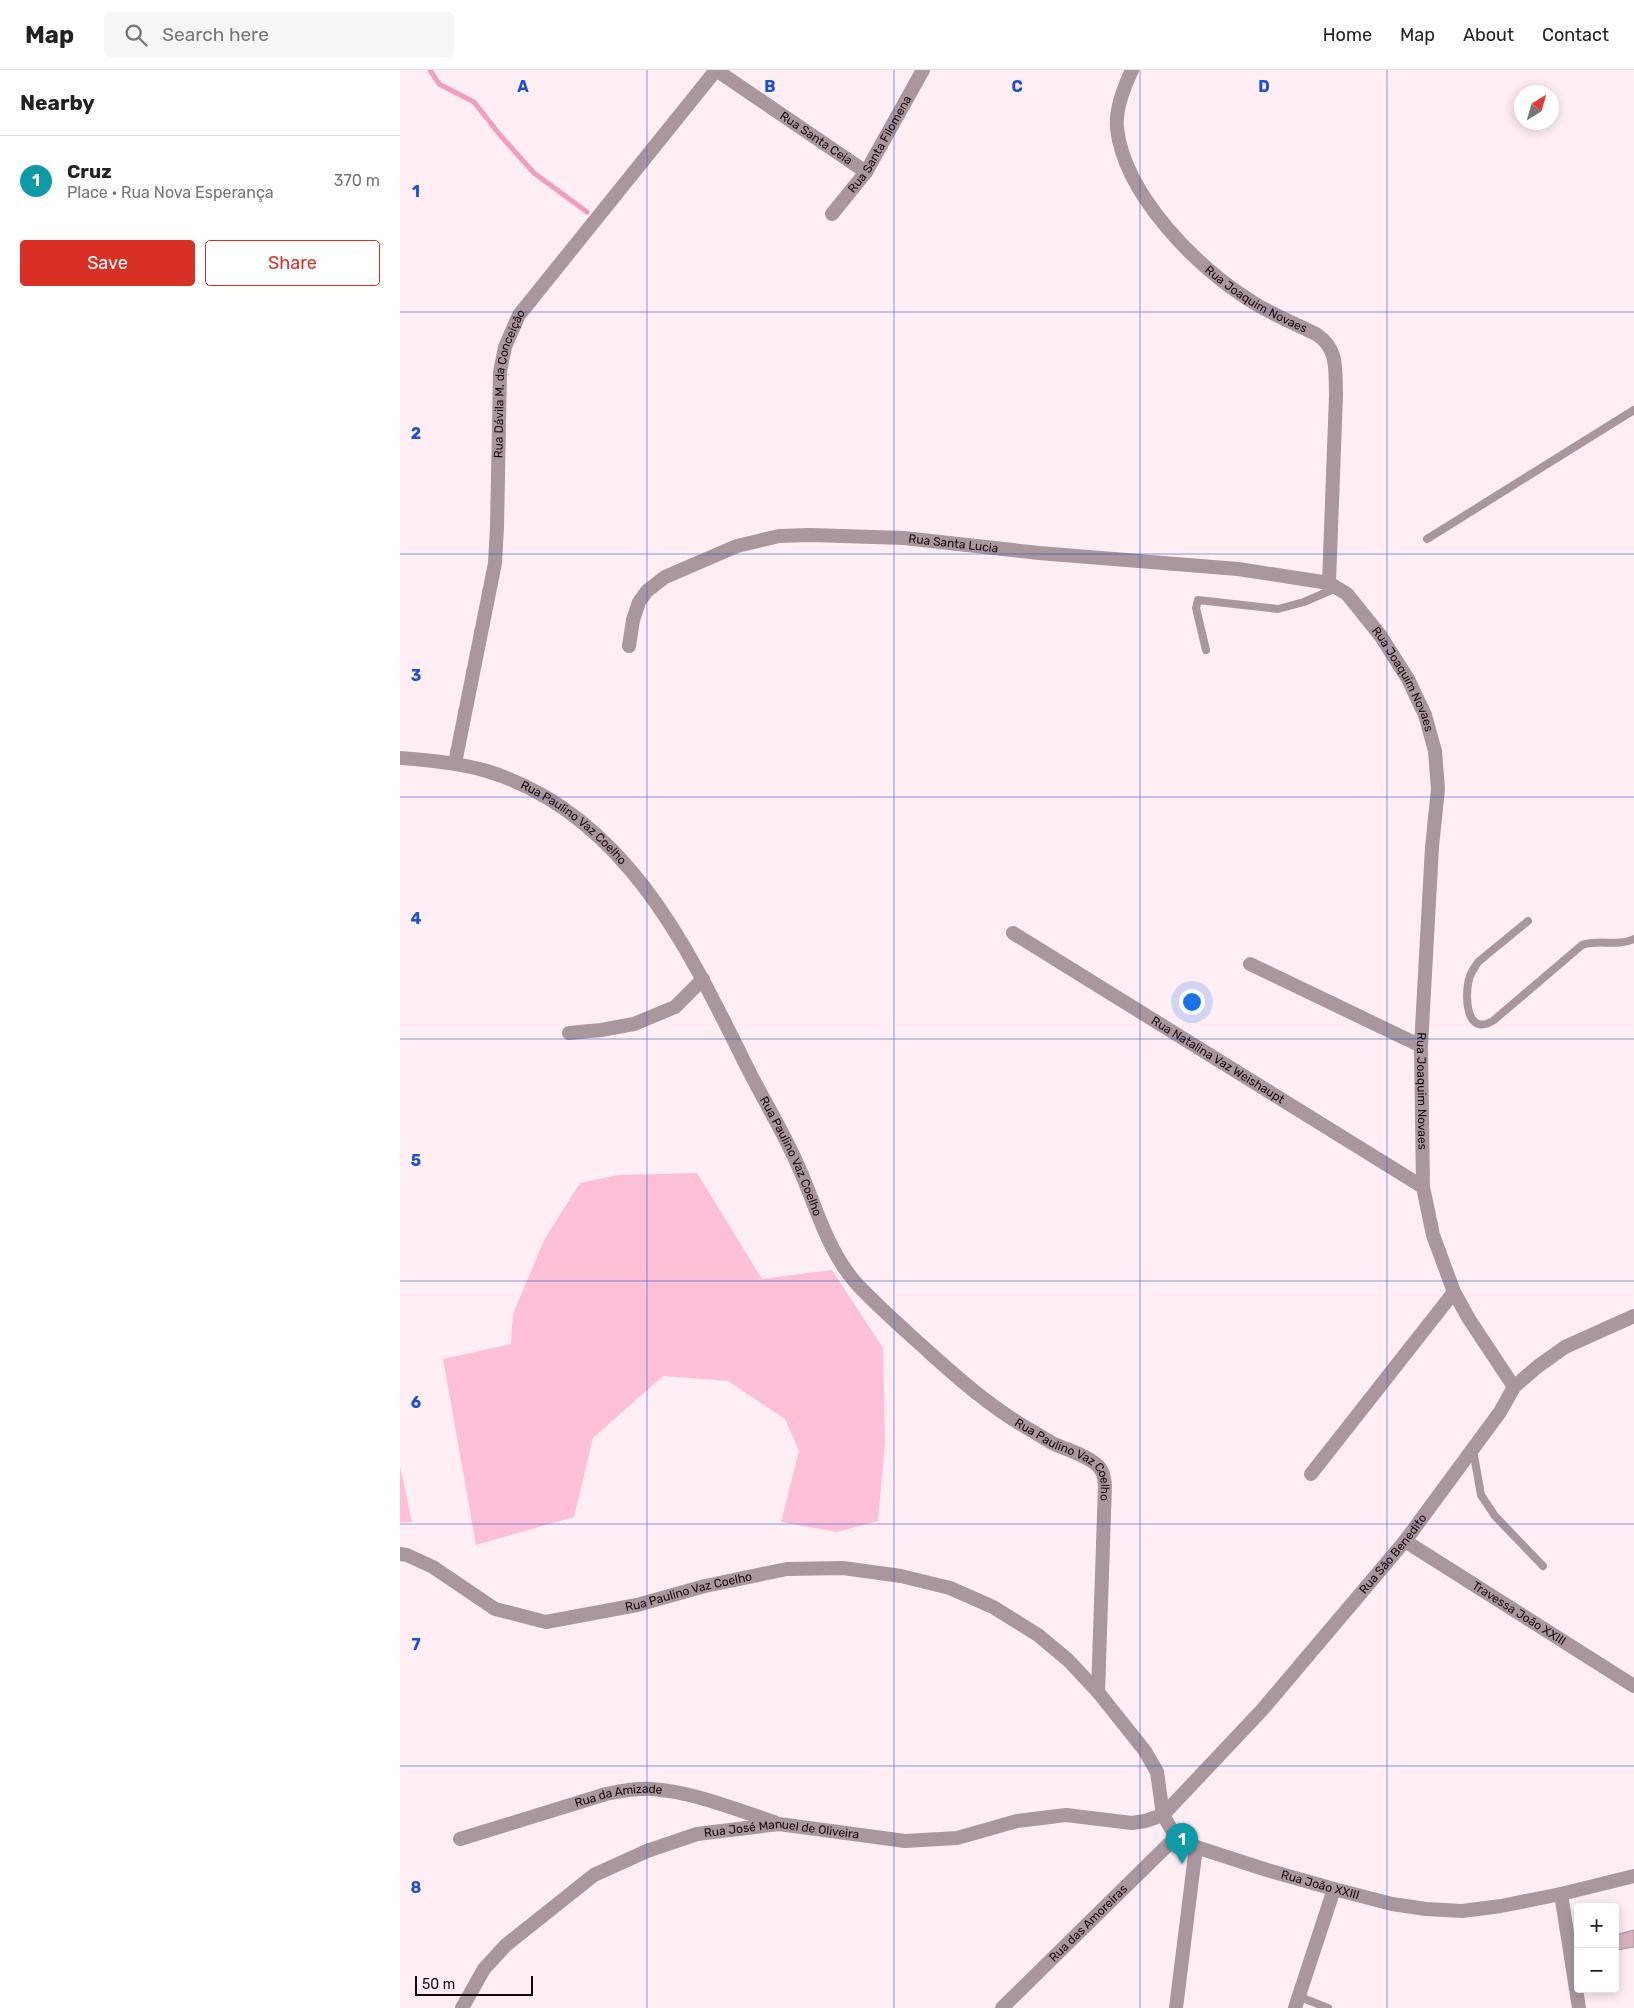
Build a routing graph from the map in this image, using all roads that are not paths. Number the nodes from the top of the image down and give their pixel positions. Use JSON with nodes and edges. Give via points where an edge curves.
{"nodes":[{"id":1,"x":716,"y":70,"type":"edge"},
{"id":2,"x":923,"y":70,"type":"edge"},
{"id":3,"x":1132,"y":70,"type":"edge"},
{"id":4,"x":866,"y":172,"type":"junction"},
{"id":5,"x":832,"y":214,"type":"dead end"},
{"id":6,"x":1634,"y":410,"type":"edge"},
{"id":7,"x":1427,"y":539,"type":"dead end"},
{"id":8,"x":1332,"y":585,"type":"junction"},
{"id":9,"x":629,"y":646,"type":"dead end"},
{"id":10,"x":1206,"y":650,"type":"dead end"},
{"id":11,"x":400,"y":758,"type":"edge"},
{"id":12,"x":455,"y":764,"type":"junction"},
{"id":13,"x":1528,"y":921,"type":"dead end"},
{"id":14,"x":1013,"y":933,"type":"dead end"},
{"id":15,"x":1634,"y":939,"type":"edge"},
{"id":16,"x":1250,"y":964,"type":"dead end"},
{"id":17,"x":703,"y":979,"type":"junction"},
{"id":18,"x":569,"y":1032,"type":"dead end"},
{"id":19,"x":1421,"y":1046,"type":"junction"},
{"id":20,"x":1422,"y":1187,"type":"junction"},
{"id":21,"x":1454,"y":1292,"type":"junction"},
{"id":22,"x":1634,"y":1316,"type":"edge"},
{"id":23,"x":1514,"y":1387,"type":"junction"},
{"id":24,"x":1473,"y":1449,"type":"junction"},
{"id":25,"x":1310,"y":1474,"type":"dead end"},
{"id":26,"x":1405,"y":1541,"type":"junction"},
{"id":27,"x":400,"y":1554,"type":"edge"},
{"id":28,"x":1543,"y":1566,"type":"dead end"},
{"id":29,"x":1634,"y":1686,"type":"edge"},
{"id":30,"x":1098,"y":1692,"type":"junction"},
{"id":31,"x":1163,"y":1815,"type":"junction"},
{"id":32,"x":779,"y":1824,"type":"junction"},
{"id":33,"x":1176,"y":1837,"type":"junction"},
{"id":34,"x":460,"y":1838,"type":"dead end"},
{"id":35,"x":1196,"y":1847,"type":"junction"},
{"id":36,"x":1634,"y":1876,"type":"edge"},
{"id":37,"x":1334,"y":1889,"type":"junction"},
{"id":38,"x":1561,"y":1894,"type":"junction"},
{"id":39,"x":1297,"y":2002,"type":"edge"},
{"id":40,"x":462,"y":2008,"type":"edge"},
{"id":41,"x":1002,"y":2008,"type":"edge"},
{"id":42,"x":1176,"y":2008,"type":"edge"},
{"id":43,"x":1328,"y":2008,"type":"edge"},
{"id":44,"x":1579,"y":2008,"type":"edge"}],
"edges":[{"from":1,"to":4,"type":"street","name":"Rua Santa Ceia"},
{"from":1,"to":12,"type":"street","name":"Rua Dávila M. da Conceição","via":[[520,314],[505,347],[500,372],[495,563]]},
{"from":2,"to":4,"type":"street","name":"Rua Santa Filomena"},
{"from":3,"to":8,"type":"street","name":"Rua Joaquim Novaes","via":[[1119,101],[1116,126],[1121,148],[1139,189],[1162,221],[1211,273],[1251,302],[1316,334],[1332,350],[1336,365],[1336,395]]},
{"from":4,"to":5,"type":"street","name":"Rua Santa Filomena"},
{"from":6,"to":7,"type":"lane"},
{"from":8,"to":9,"type":"street","name":"Rua Santa Lucia","via":[[1238,569],[904,538],[778,536],[737,546],[665,577],[647,591],[640,602]]},
{"from":8,"to":10,"type":"lane","via":[[1304,602],[1278,608],[1198,600],[1196,608]]},
{"from":8,"to":19,"type":"street","name":"Rua Joaquim Novaes","via":[[1347,594],[1380,636],[1408,680],[1425,715],[1435,752],[1438,789]]},
{"from":11,"to":12,"type":"street","name":"Rua Paulino Vaz Coelho"},
{"from":12,"to":17,"type":"street","name":"Rua Paulino Vaz Coelho","via":[[491,772],[529,788],[570,812],[601,838],[632,869]]},
{"from":13,"to":15,"type":"lane","via":[[1473,968],[1466,1001],[1469,1014],[1478,1023],[1484,1025],[1494,1020],[1582,946],[1590,942],[1614,944]]},
{"from":14,"to":20,"type":"street","name":"Rua Natalina Vaz Weishaupt"},
{"from":16,"to":19,"type":"street"},
{"from":17,"to":18,"type":"street","via":[[676,1006],[634,1024]]},
{"from":17,"to":30,"type":"street","name":"Rua Paulino Vaz Coelho","via":[[795,1159],[834,1252],[854,1280],[963,1383],[1008,1418],[1100,1467],[1105,1484]]},
{"from":19,"to":20,"type":"street","name":"Rua Joaquim Novaes"},
{"from":20,"to":21,"type":"street","name":"Rua Joaquim Novaes","via":[[1433,1235]]},
{"from":21,"to":23,"type":"street","name":"Rua Joaquim Novaes"},
{"from":21,"to":25,"type":"street"},
{"from":22,"to":23,"type":"street","name":"Rua São Benedito","via":[[1565,1347],[1536,1366]]},
{"from":23,"to":24,"type":"street","name":"Rua São Benedito"},
{"from":24,"to":26,"type":"street","name":"Rua São Benedito"},
{"from":24,"to":28,"type":"lane","via":[[1481,1495],[1495,1516]]},
{"from":26,"to":29,"type":"street","name":"Travessa João XXIII"},
{"from":26,"to":31,"type":"street","name":"Rua São Benedito","via":[[1262,1710]]},
{"from":27,"to":30,"type":"street","name":"Rua Paulino Vaz Coelho","via":[[433,1567],[495,1609],[546,1622],[637,1605],[705,1586],[787,1569],[843,1568],[901,1576],[950,1588],[993,1606],[1053,1647]]},
{"from":30,"to":31,"type":"street","via":[[1155,1768]]},
{"from":31,"to":32,"type":"street","name":"Rua José Manuel de Oliveira","via":[[1132,1823],[1066,1815],[1017,1821],[957,1838],[905,1841]]},
{"from":31,"to":33,"type":"street"},
{"from":32,"to":34,"type":"street","name":"Rua da Amizade","via":[[703,1799],[652,1789],[631,1789]]},
{"from":32,"to":40,"type":"street","name":"Rua José Manuel de Oliveira","via":[[697,1834],[647,1851],[594,1875],[506,1945],[484,1969]]},
{"from":33,"to":35,"type":"street","name":"Rua João XXIII"},
{"from":33,"to":41,"type":"street","name":"Rua das Amoreiras"},
{"from":35,"to":37,"type":"street","name":"Rua João XXIII"},
{"from":35,"to":42,"type":"street"},
{"from":36,"to":38,"type":"street","name":"Rua João XXIII"},
{"from":37,"to":38,"type":"street","name":"Rua João XXIII","via":[[1392,1904],[1462,1911]]},
{"from":37,"to":39,"type":"street"},
{"from":38,"to":44,"type":"street"},
{"from":39,"to":43,"type":"lane"}]}
